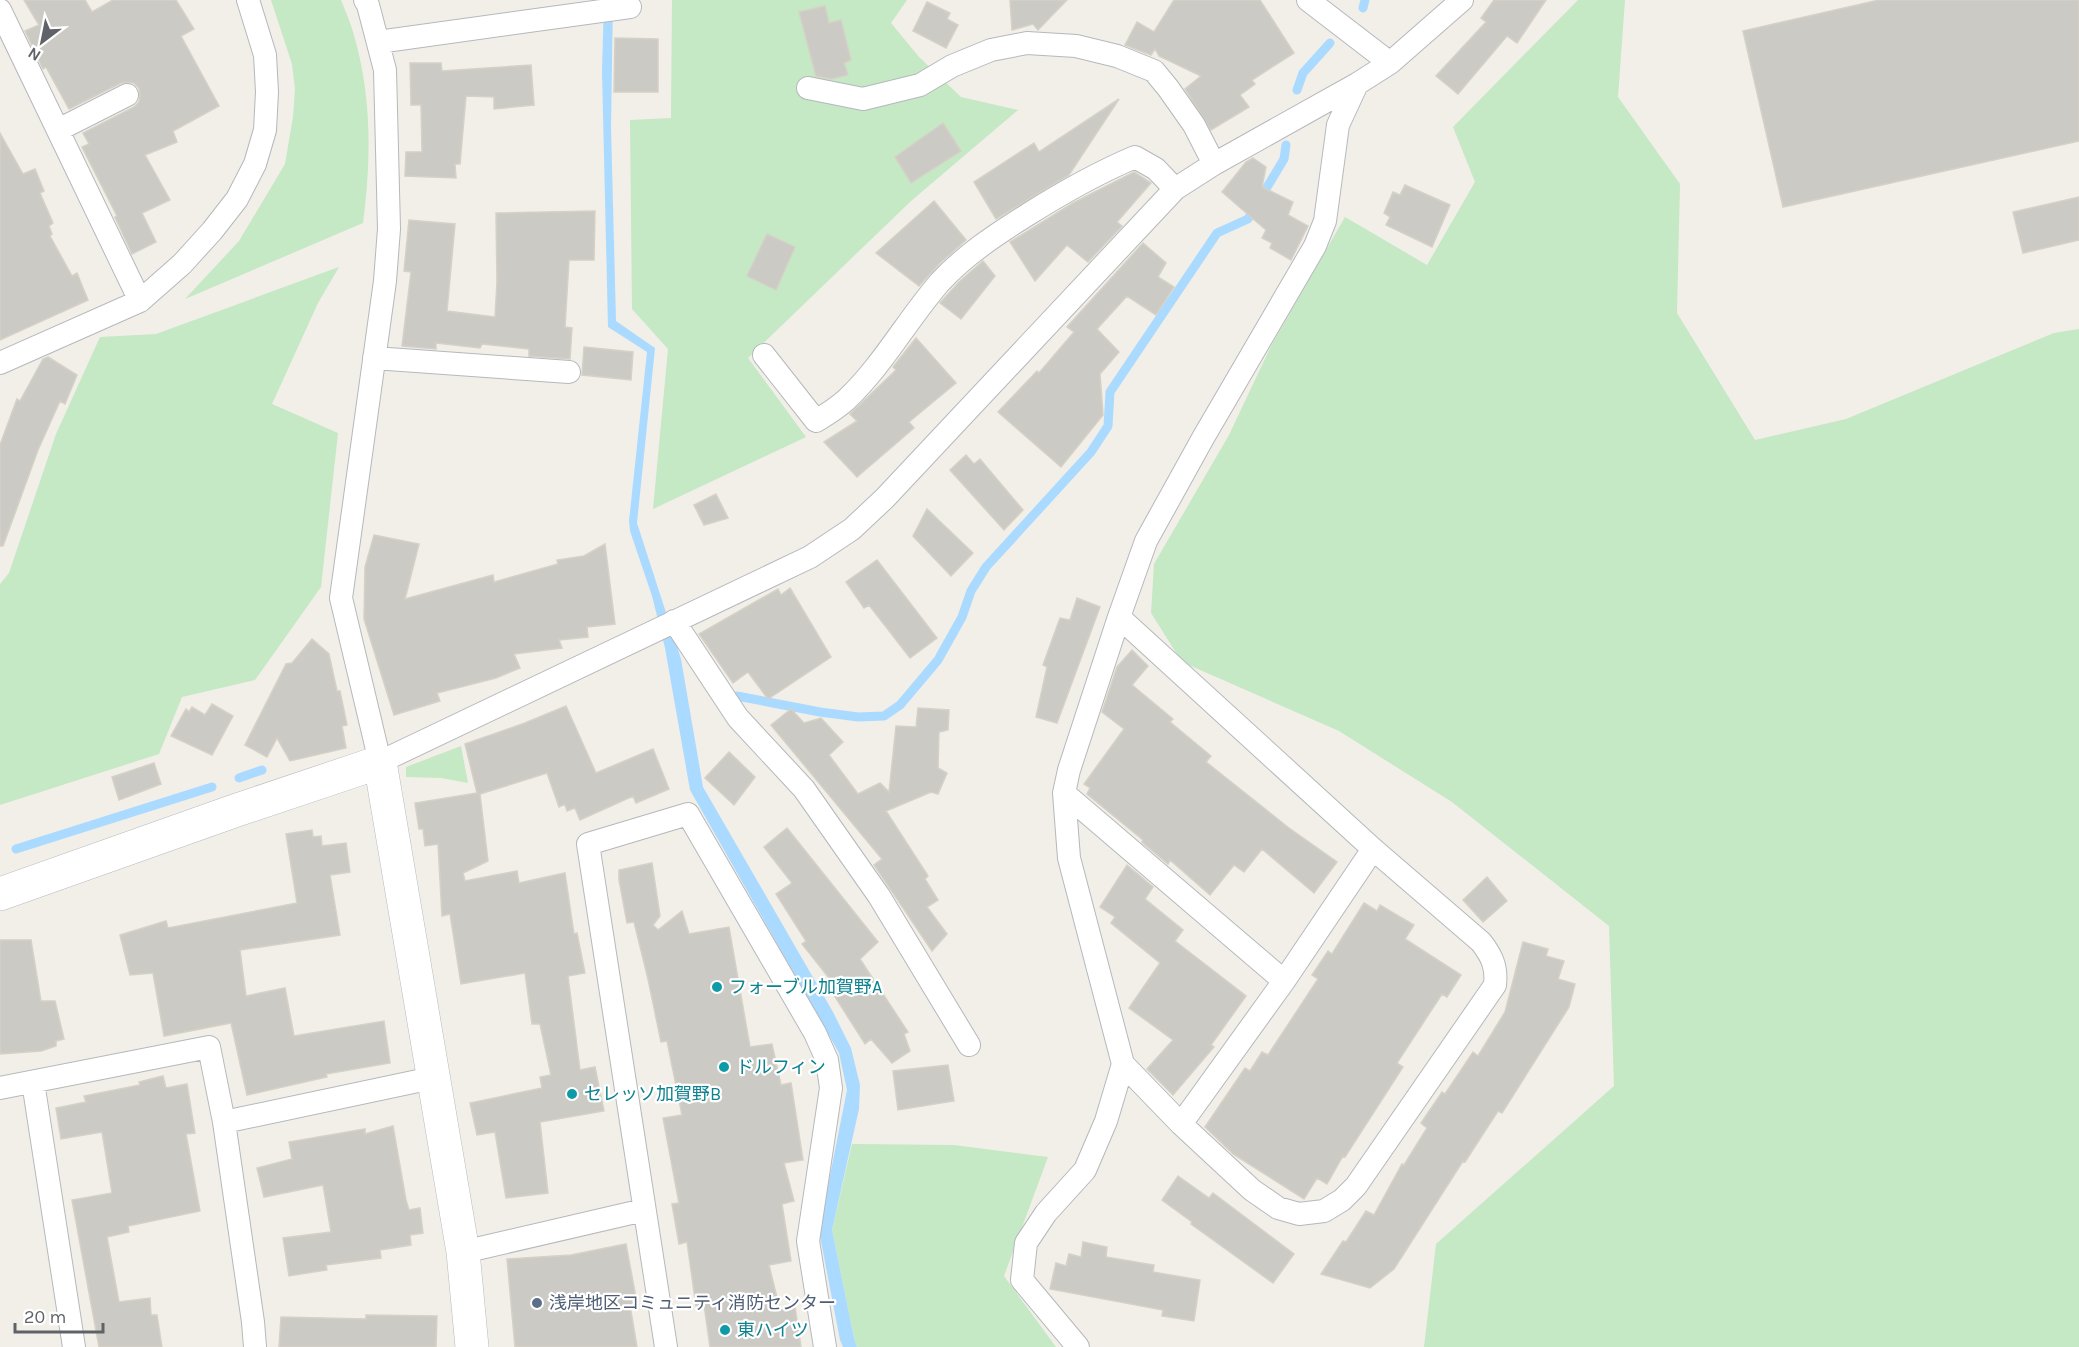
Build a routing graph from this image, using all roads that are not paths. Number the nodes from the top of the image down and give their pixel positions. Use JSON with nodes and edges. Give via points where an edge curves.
{"nodes":[{"id":1,"x":248,"y":0,"type":"edge"},
{"id":2,"x":365,"y":0,"type":"edge"},
{"id":3,"x":1308,"y":0,"type":"edge"},
{"id":4,"x":1462,"y":0,"type":"edge"},
{"id":5,"x":630,"y":7,"type":"dead end"},
{"id":6,"x":0,"y":12,"type":"edge"},
{"id":7,"x":378,"y":42,"type":"junction"},
{"id":8,"x":1390,"y":63,"type":"junction"},
{"id":9,"x":1358,"y":84,"type":"junction"},
{"id":10,"x":808,"y":88,"type":"dead end"},
{"id":11,"x":127,"y":95,"type":"dead end"},
{"id":12,"x":58,"y":130,"type":"junction"},
{"id":13,"x":1214,"y":164,"type":"junction"},
{"id":14,"x":1175,"y":189,"type":"junction"},
{"id":15,"x":140,"y":301,"type":"junction"},
{"id":16,"x":764,"y":356,"type":"dead end"},
{"id":17,"x":374,"y":358,"type":"junction"},
{"id":18,"x":0,"y":363,"type":"edge"},
{"id":19,"x":569,"y":372,"type":"dead end"},
{"id":20,"x":1119,"y":617,"type":"junction"},
{"id":21,"x":674,"y":621,"type":"junction"},
{"id":22,"x":380,"y":762,"type":"junction"},
{"id":23,"x":1064,"y":793,"type":"junction"},
{"id":24,"x":1373,"y":849,"type":"junction"},
{"id":25,"x":0,"y":894,"type":"edge"},
{"id":26,"x":1284,"y":981,"type":"junction"},
{"id":27,"x":969,"y":1045,"type":"dead end"},
{"id":28,"x":1123,"y":1064,"type":"junction"},
{"id":29,"x":432,"y":1078,"type":"junction"},
{"id":30,"x":33,"y":1082,"type":"junction"},
{"id":31,"x":0,"y":1088,"type":"edge"},
{"id":32,"x":224,"y":1122,"type":"junction"},
{"id":33,"x":1181,"y":1124,"type":"junction"},
{"id":34,"x":644,"y":1210,"type":"junction"},
{"id":35,"x":463,"y":1252,"type":"junction"},
{"id":36,"x":74,"y":1347,"type":"edge"},
{"id":37,"x":255,"y":1347,"type":"edge"},
{"id":38,"x":472,"y":1347,"type":"edge"},
{"id":39,"x":666,"y":1347,"type":"edge"},
{"id":40,"x":825,"y":1347,"type":"edge"},
{"id":41,"x":1078,"y":1347,"type":"edge"}],
"edges":[{"from":1,"to":15,"type":"street","via":[[265,55],[267,92],[265,130],[255,164],[237,199],[212,231]]},
{"from":2,"to":7,"type":"street"},
{"from":3,"to":8,"type":"street"},
{"from":4,"to":8,"type":"street"},
{"from":5,"to":7,"type":"street"},
{"from":6,"to":12,"type":"street"},
{"from":7,"to":17,"type":"street","via":[[385,70],[389,229]]},
{"from":8,"to":9,"type":"street"},
{"from":9,"to":13,"type":"street"},
{"from":9,"to":20,"type":"street","via":[[1338,125],[1325,221],[1315,246],[1146,541]]},
{"from":10,"to":13,"type":"street","via":[[863,99],[920,85],[991,50],[1028,43],[1077,46],[1154,71],[1194,126]]},
{"from":11,"to":12,"type":"street"},
{"from":12,"to":15,"type":"street"},
{"from":13,"to":14,"type":"street"},
{"from":14,"to":16,"type":"street","via":[[1135,157],[1100,171],[1009,226],[977,248],[941,281],[867,378],[845,401],[816,421]]},
{"from":14,"to":21,"type":"street","via":[[852,529],[810,557]]},
{"from":15,"to":18,"type":"street"},
{"from":17,"to":19,"type":"street"},
{"from":17,"to":22,"type":"street","via":[[341,598]]},
{"from":20,"to":23,"type":"street"},
{"from":20,"to":24,"type":"street"},
{"from":21,"to":22,"type":"street"},
{"from":21,"to":27,"type":"street","via":[[738,718],[804,789],[865,877]]},
{"from":22,"to":25,"type":"street"},
{"from":22,"to":29,"type":"street"},
{"from":23,"to":26,"type":"street"},
{"from":23,"to":28,"type":"street","via":[[1069,858]]},
{"from":24,"to":26,"type":"street"},
{"from":24,"to":33,"type":"street","via":[[1481,942],[1496,973],[1495,985],[1356,1186],[1324,1211],[1299,1214],[1278,1208],[1252,1190]]},
{"from":26,"to":33,"type":"street"},
{"from":28,"to":33,"type":"street"},
{"from":28,"to":41,"type":"street","via":[[1106,1121],[1085,1170],[1026,1243],[1022,1280]]},
{"from":29,"to":32,"type":"street"},
{"from":29,"to":35,"type":"street"},
{"from":30,"to":31,"type":"street"},
{"from":30,"to":32,"type":"street","via":[[209,1047]]},
{"from":30,"to":36,"type":"street"},
{"from":32,"to":37,"type":"street"},
{"from":34,"to":35,"type":"street"},
{"from":34,"to":39,"type":"street"},
{"from":34,"to":40,"type":"street","via":[[588,844],[688,814],[827,1060],[831,1088],[808,1241]]},
{"from":35,"to":38,"type":"street"}]}
